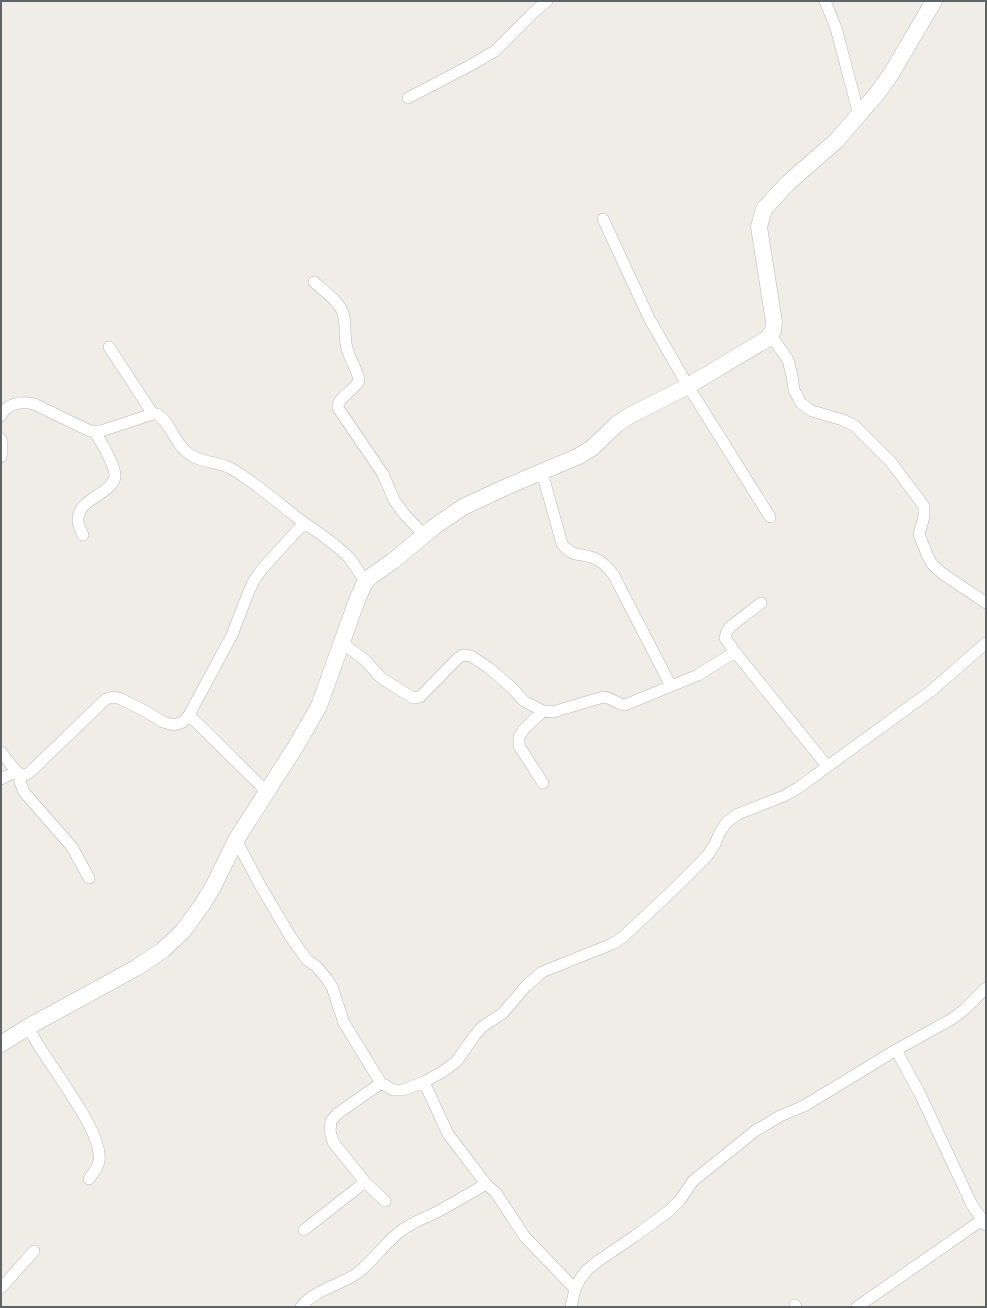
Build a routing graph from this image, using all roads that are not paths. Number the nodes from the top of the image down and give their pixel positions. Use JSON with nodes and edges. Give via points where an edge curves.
{"nodes":[{"id":1,"x":547,"y":1,"type":"edge"},
{"id":2,"x":825,"y":1,"type":"edge"},
{"id":3,"x":934,"y":1,"type":"edge"},
{"id":4,"x":408,"y":98,"type":"dead end"},
{"id":5,"x":859,"y":115,"type":"junction"},
{"id":6,"x":603,"y":219,"type":"dead end"},
{"id":7,"x":314,"y":282,"type":"dead end"},
{"id":8,"x":770,"y":334,"type":"junction"},
{"id":9,"x":109,"y":347,"type":"dead end"},
{"id":10,"x":688,"y":386,"type":"junction"},
{"id":11,"x":153,"y":414,"type":"junction"},
{"id":12,"x":1,"y":416,"type":"edge"},
{"id":13,"x":96,"y":432,"type":"junction"},
{"id":14,"x":1,"y":439,"type":"edge"},
{"id":15,"x":1,"y":457,"type":"edge"},
{"id":16,"x":542,"y":472,"type":"junction"},
{"id":17,"x":770,"y":517,"type":"dead end"},
{"id":18,"x":304,"y":523,"type":"junction"},
{"id":19,"x":83,"y":535,"type":"dead end"},
{"id":20,"x":424,"y":535,"type":"junction"},
{"id":21,"x":365,"y":582,"type":"junction"},
{"id":22,"x":762,"y":603,"type":"dead end"},
{"id":23,"x":986,"y":603,"type":"edge"},
{"id":24,"x":342,"y":643,"type":"junction"},
{"id":25,"x":986,"y":644,"type":"edge"},
{"id":26,"x":736,"y":652,"type":"junction"},
{"id":27,"x":671,"y":686,"type":"junction"},
{"id":28,"x":543,"y":711,"type":"junction"},
{"id":29,"x":189,"y":715,"type":"junction"},
{"id":30,"x":1,"y":752,"type":"edge"},
{"id":31,"x":827,"y":766,"type":"junction"},
{"id":32,"x":17,"y":772,"type":"junction"},
{"id":33,"x":1,"y":778,"type":"edge"},
{"id":34,"x":543,"y":783,"type":"dead end"},
{"id":35,"x":267,"y":792,"type":"junction"},
{"id":36,"x":236,"y":840,"type":"junction"},
{"id":37,"x":89,"y":878,"type":"dead end"},
{"id":38,"x":986,"y":988,"type":"edge"},
{"id":39,"x":28,"y":1027,"type":"junction"},
{"id":40,"x":1,"y":1044,"type":"edge"},
{"id":41,"x":896,"y":1050,"type":"junction"},
{"id":42,"x":424,"y":1082,"type":"junction"},
{"id":43,"x":381,"y":1083,"type":"junction"},
{"id":44,"x":89,"y":1179,"type":"dead end"},
{"id":45,"x":365,"y":1182,"type":"junction"},
{"id":46,"x":486,"y":1184,"type":"junction"},
{"id":47,"x":385,"y":1201,"type":"dead end"},
{"id":48,"x":984,"y":1222,"type":"edge"},
{"id":49,"x":304,"y":1230,"type":"dead end"},
{"id":50,"x":34,"y":1251,"type":"dead end"},
{"id":51,"x":1,"y":1288,"type":"edge"},
{"id":52,"x":576,"y":1289,"type":"junction"},
{"id":53,"x":300,"y":1307,"type":"edge"},
{"id":54,"x":571,"y":1307,"type":"edge"},
{"id":55,"x":857,"y":1307,"type":"edge"}],
"edges":[{"from":1,"to":4,"type":"street","via":[[495,51]]},
{"from":2,"to":5,"type":"street","via":[[836,28]]},
{"from":3,"to":5,"type":"street","via":[[891,74]]},
{"from":5,"to":8,"type":"street","via":[[836,141],[788,183],[764,209],[759,226],[774,322]]},
{"from":6,"to":10,"type":"street","via":[[650,320]]},
{"from":7,"to":20,"type":"street","via":[[340,307],[344,315],[346,346],[359,380],[339,401],[338,408],[383,474],[394,500]]},
{"from":8,"to":10,"type":"street","via":[[757,346]]},
{"from":8,"to":23,"type":"street","via":[[788,360],[794,390],[801,403],[812,411],[855,426],[890,461],[924,506],[919,534],[932,564]]},
{"from":9,"to":11,"type":"street"},
{"from":10,"to":16,"type":"street","via":[[629,416],[579,456]]},
{"from":10,"to":17,"type":"street"},
{"from":11,"to":13,"type":"street"},
{"from":11,"to":18,"type":"street","via":[[161,417],[179,446],[194,457],[230,468]]},
{"from":12,"to":13,"type":"street","via":[[6,408],[27,402],[83,429]]},
{"from":13,"to":19,"type":"street","via":[[114,471],[114,477],[112,484],[80,511],[78,520]]},
{"from":14,"to":15,"type":"street"},
{"from":16,"to":20,"type":"street","via":[[463,507]]},
{"from":16,"to":27,"type":"street","via":[[562,544],[571,553],[596,559],[606,565],[613,574]]},
{"from":18,"to":21,"type":"street","via":[[333,543],[350,560]]},
{"from":18,"to":29,"type":"street","via":[[256,579],[232,635]]},
{"from":20,"to":21,"type":"street"},
{"from":21,"to":24,"type":"street"},
{"from":22,"to":26,"type":"street","via":[[727,631],[725,638]]},
{"from":24,"to":28,"type":"street","via":[[365,660],[380,678],[413,698],[420,697],[463,655],[471,656],[489,668],[524,701]]},
{"from":24,"to":35,"type":"street","via":[[319,706]]},
{"from":25,"to":31,"type":"street","via":[[931,692]]},
{"from":26,"to":27,"type":"street","via":[[698,675]]},
{"from":26,"to":31,"type":"street"},
{"from":27,"to":28,"type":"street","via":[[624,705],[603,697],[553,712]]},
{"from":28,"to":34,"type":"street","via":[[519,737],[520,746]]},
{"from":29,"to":32,"type":"street","via":[[183,722],[174,725],[163,722],[121,699],[106,698],[29,773],[22,776]]},
{"from":29,"to":35,"type":"street"},
{"from":30,"to":32,"type":"street"},
{"from":31,"to":42,"type":"street","via":[[784,796],[738,814],[727,822],[707,856],[623,937],[612,944],[542,972],[503,1013],[478,1031],[456,1062]]},
{"from":32,"to":33,"type":"street"},
{"from":32,"to":37,"type":"street","via":[[24,792],[72,847]]},
{"from":35,"to":36,"type":"street"},
{"from":36,"to":39,"type":"street","via":[[202,905],[183,931],[163,950],[136,968]]},
{"from":36,"to":43,"type":"street","via":[[290,936],[307,960],[316,966],[332,987],[344,1023]]},
{"from":38,"to":41,"type":"street","via":[[952,1019]]},
{"from":39,"to":40,"type":"street"},
{"from":39,"to":44,"type":"street","via":[[34,1041],[93,1132],[99,1147],[100,1161]]},
{"from":41,"to":48,"type":"street","via":[[920,1094],[972,1205]]},
{"from":41,"to":52,"type":"street","via":[[804,1106],[755,1131],[693,1181],[669,1211],[587,1270]]},
{"from":42,"to":43,"type":"street","via":[[403,1090],[393,1090]]},
{"from":42,"to":46,"type":"street","via":[[448,1134]]},
{"from":43,"to":45,"type":"street","via":[[331,1121],[333,1142]]},
{"from":45,"to":47,"type":"street"},
{"from":45,"to":49,"type":"street"},
{"from":46,"to":52,"type":"street","via":[[496,1193],[525,1237]]},
{"from":46,"to":53,"type":"street","via":[[458,1201],[410,1224],[355,1275],[328,1288]]},
{"from":48,"to":55,"type":"street"},
{"from":50,"to":51,"type":"street"},
{"from":52,"to":54,"type":"street"}]}
